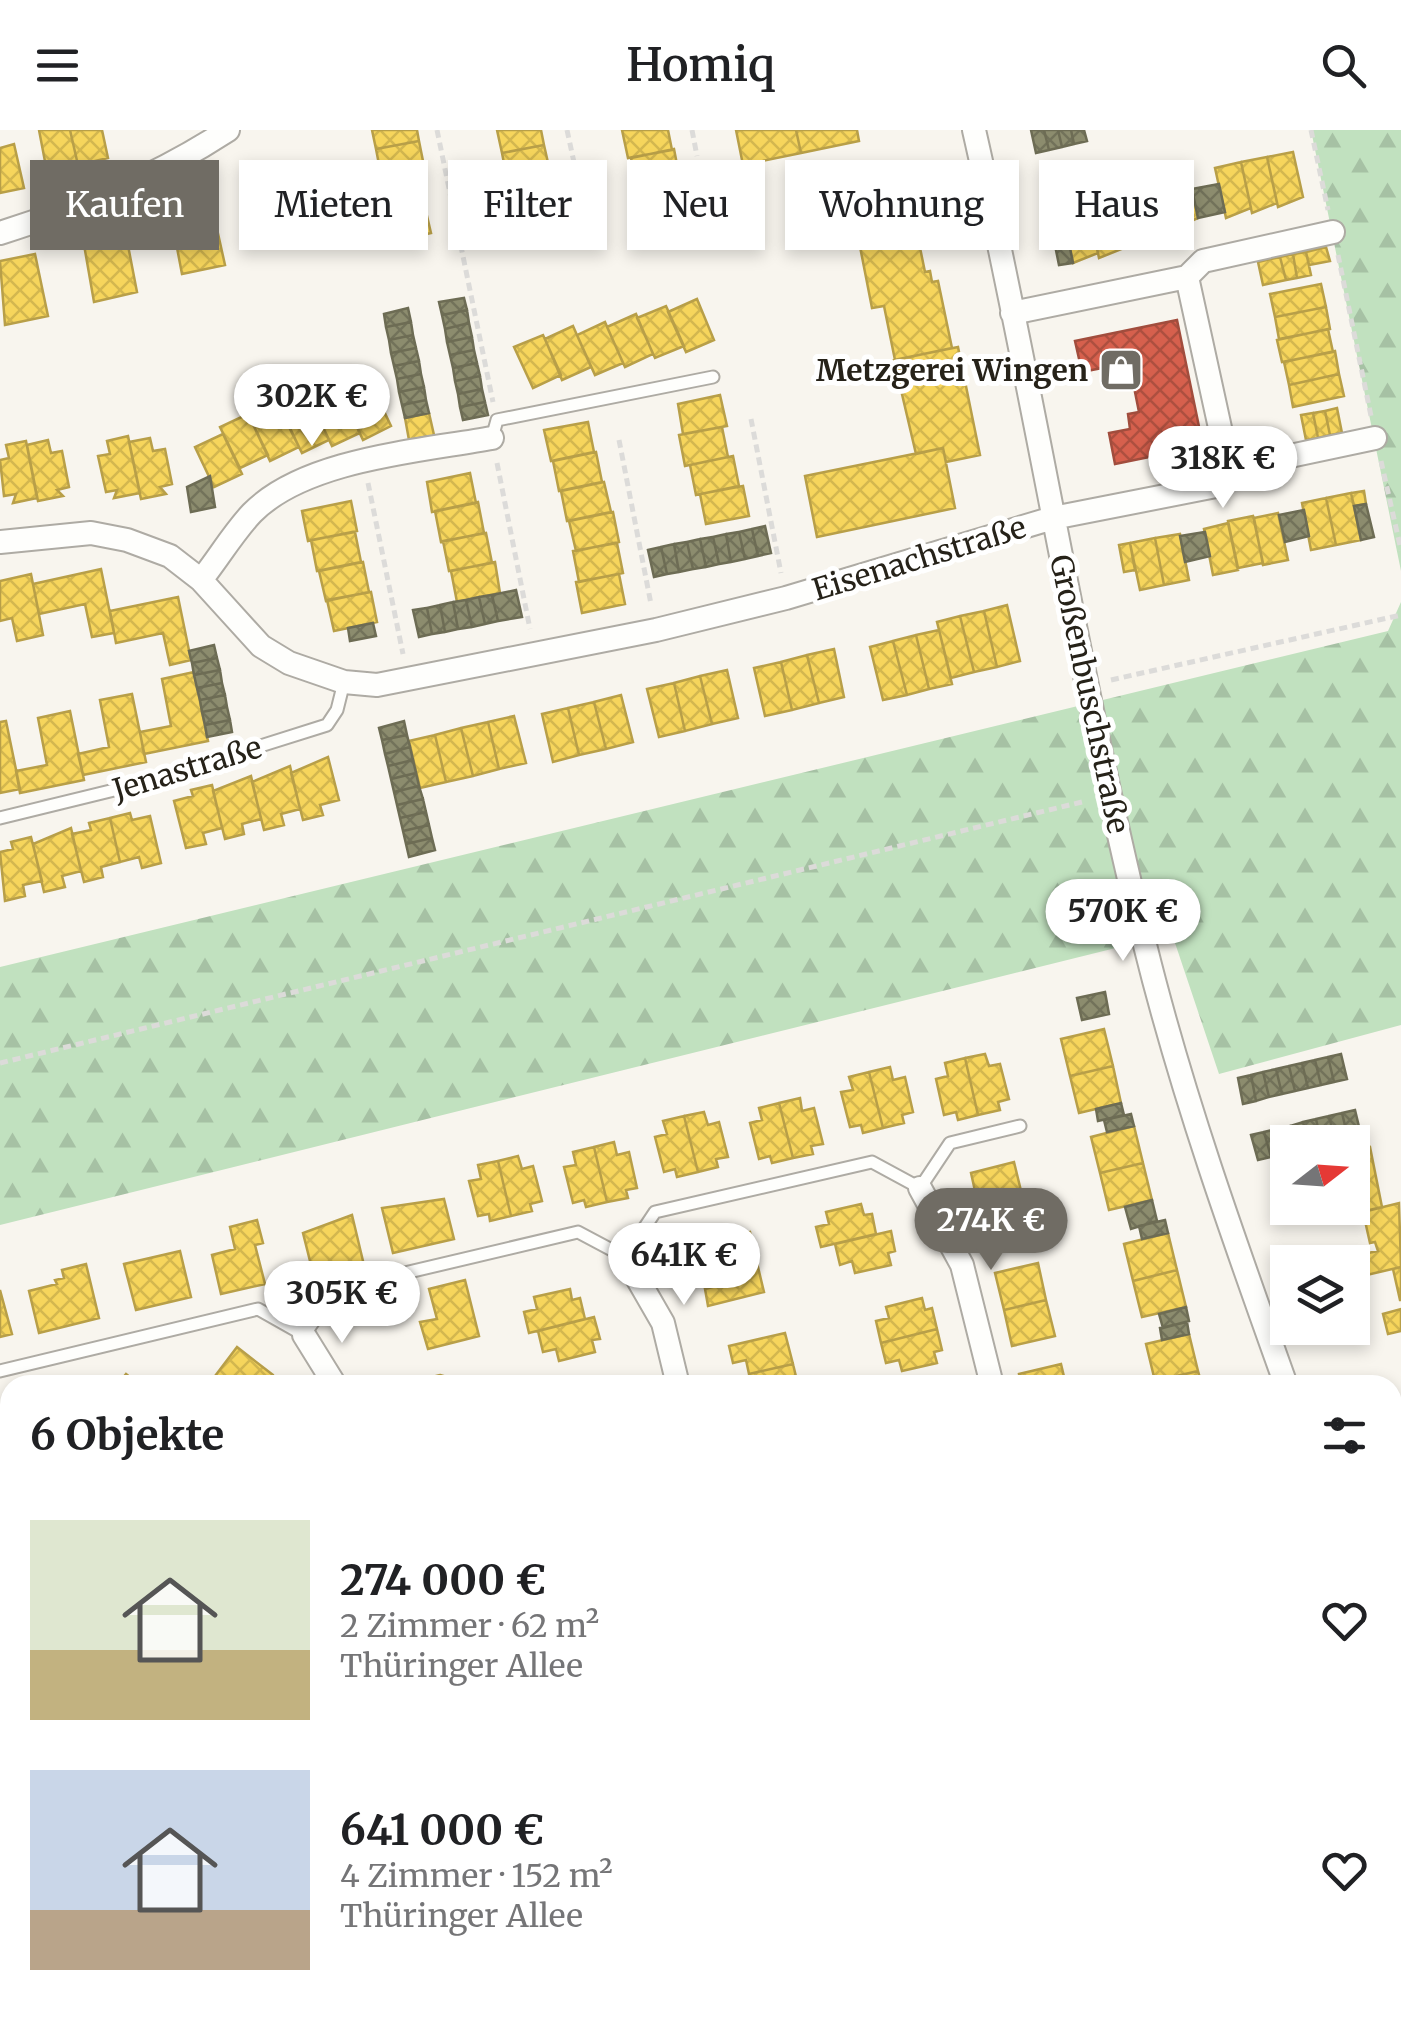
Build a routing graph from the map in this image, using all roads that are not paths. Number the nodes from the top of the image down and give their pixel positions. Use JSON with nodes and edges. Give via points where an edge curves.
{"nodes":[{"id":1,"x":228,"y":130,"type":"edge"},
{"id":2,"x":974,"y":130,"type":"edge"},
{"id":3,"x":1333,"y":232,"type":"road end"},
{"id":4,"x":0,"y":233,"type":"edge"},
{"id":5,"x":1187,"y":278,"type":"junction"},
{"id":6,"x":1012,"y":313,"type":"junction"},
{"id":7,"x":713,"y":377,"type":"dead end"},
{"id":8,"x":494,"y":429,"type":"joint"},
{"id":9,"x":1376,"y":438,"type":"road end"},
{"id":10,"x":1229,"y":468,"type":"junction"},
{"id":11,"x":1053,"y":518,"type":"junction"},
{"id":12,"x":0,"y":542,"type":"edge"},
{"id":13,"x":201,"y":580,"type":"junction"},
{"id":14,"x":344,"y":682,"type":"junction"},
{"id":15,"x":0,"y":818,"type":"edge"},
{"id":16,"x":1020,"y":1126,"type":"dead end"},
{"id":17,"x":920,"y":1188,"type":"junction"},
{"id":18,"x":625,"y":1258,"type":"junction"},
{"id":19,"x":304,"y":1335,"type":"junction"},
{"id":20,"x":0,"y":1372,"type":"edge"},
{"id":21,"x":329,"y":1375,"type":"edge"},
{"id":22,"x":676,"y":1375,"type":"edge"},
{"id":23,"x":990,"y":1375,"type":"edge"},
{"id":24,"x":1283,"y":1375,"type":"edge"}],
"edges":[{"from":1,"to":4,"type":"street","via":[[168,168],[81,208]]},
{"from":2,"to":6,"type":"street","name":"Großenbuschstraße"},
{"from":3,"to":5,"type":"street","via":[[1204,261]]},
{"from":5,"to":6,"type":"street"},
{"from":5,"to":10,"type":"street"},
{"from":6,"to":11,"type":"street","name":"Großenbuschstraße"},
{"from":7,"to":8,"type":"lane"},
{"from":8,"to":13,"type":"street","via":[[287,488],[254,512]]},
{"from":9,"to":10,"type":"street","name":"Großenbuschstraße"},
{"from":10,"to":11,"type":"street","name":"Großenbuschstraße","via":[[1216,486]]},
{"from":11,"to":14,"type":"street","name":"Eisenachstraße","via":[[656,630],[409,681]]},
{"from":11,"to":24,"type":"street","name":"Großenbuschstraße","via":[[1144,945],[1182,1084]]},
{"from":12,"to":13,"type":"street","name":"Eisenachstraße","via":[[91,534],[128,540],[170,556]]},
{"from":13,"to":14,"type":"street","name":"Eisenachstraße","via":[[261,646]]},
{"from":14,"to":15,"type":"lane","name":"Jenastraße","via":[[327,725],[143,783]]},
{"from":16,"to":17,"type":"lane","via":[[950,1143]]},
{"from":17,"to":18,"type":"lane","via":[[872,1162],[655,1212]]},
{"from":17,"to":23,"type":"street","via":[[962,1265]]},
{"from":18,"to":19,"type":"lane","via":[[578,1232],[356,1284],[338,1289]]},
{"from":18,"to":22,"type":"street","via":[[663,1323]]},
{"from":19,"to":20,"type":"lane","via":[[258,1309]]},
{"from":19,"to":21,"type":"street"}]}
